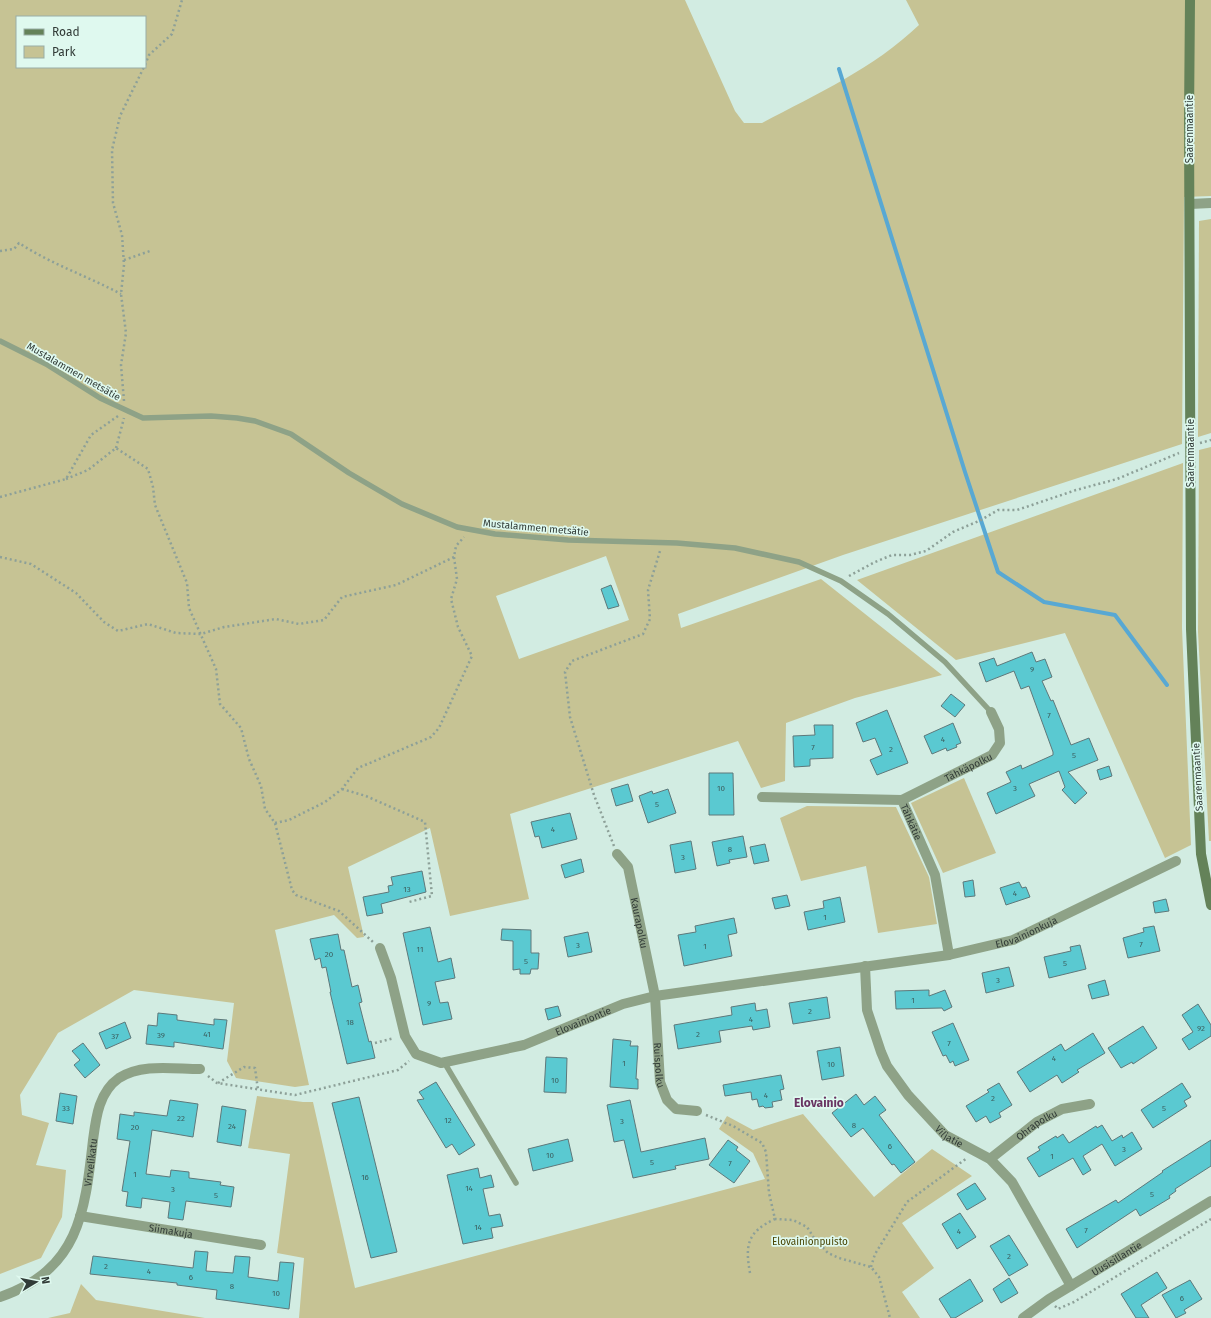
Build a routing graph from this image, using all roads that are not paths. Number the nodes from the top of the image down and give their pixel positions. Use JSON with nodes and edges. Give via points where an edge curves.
{"nodes":[{"id":1,"x":1190,"y":0,"type":"edge"},
{"id":2,"x":1211,"y":203,"type":"edge"},
{"id":3,"x":1190,"y":204,"type":"junction"},
{"id":4,"x":0,"y":341,"type":"edge"},
{"id":5,"x":991,"y":712,"type":"joint"},
{"id":6,"x":762,"y":797,"type":"dead end"},
{"id":7,"x":902,"y":800,"type":"junction"},
{"id":8,"x":617,"y":854,"type":"road end"},
{"id":9,"x":1176,"y":861,"type":"dead end"},
{"id":10,"x":1211,"y":905,"type":"edge"},
{"id":11,"x":380,"y":948,"type":"road end"},
{"id":12,"x":949,"y":955,"type":"junction"},
{"id":13,"x":865,"y":966,"type":"junction"},
{"id":14,"x":655,"y":996,"type":"junction"},
{"id":15,"x":444,"y":1062,"type":"junction"},
{"id":16,"x":200,"y":1069,"type":"road end"},
{"id":17,"x":1090,"y":1104,"type":"dead end"},
{"id":18,"x":697,"y":1111,"type":"road end"},
{"id":19,"x":990,"y":1160,"type":"junction"},
{"id":20,"x":516,"y":1183,"type":"dead end"},
{"id":21,"x":1211,"y":1201,"type":"edge"},
{"id":22,"x":80,"y":1216,"type":"junction"},
{"id":23,"x":261,"y":1245,"type":"dead end"},
{"id":24,"x":1072,"y":1286,"type":"junction"},
{"id":25,"x":0,"y":1297,"type":"edge"},
{"id":26,"x":1023,"y":1318,"type":"edge"}],
"edges":[{"from":1,"to":3,"type":"street","name":"Saarenmaantie"},
{"from":2,"to":3,"type":"street"},
{"from":3,"to":10,"type":"street","name":"Saarenmaantie","via":[[1191,629],[1201,854]]},
{"from":4,"to":5,"type":"lane","name":"Mustalammen metsätie","via":[[46,364],[100,398],[143,418],[211,416],[255,421],[291,434],[349,473],[402,504],[457,527],[495,534],[568,540],[742,549],[799,562],[841,581],[888,614],[945,662]]},
{"from":5,"to":7,"type":"street","name":"Tähkäpolku","via":[[999,729],[1000,743],[992,755]]},
{"from":6,"to":7,"type":"street","name":"Tähkätie"},
{"from":7,"to":12,"type":"street","name":"Tähkätie","via":[[935,875]]},
{"from":8,"to":14,"type":"street","name":"Kaurapolku","via":[[628,867]]},
{"from":9,"to":12,"type":"street","name":"Elovainionkuja","via":[[1013,940]]},
{"from":11,"to":15,"type":"street","name":"Elovainiontie","via":[[391,978],[405,1036],[416,1054]]},
{"from":12,"to":13,"type":"street","name":"Elovainionkuja"},
{"from":13,"to":14,"type":"street","name":"Elovainiontie"},
{"from":13,"to":19,"type":"street","name":"Viljatie","via":[[867,1010],[887,1066],[908,1095],[944,1135]]},
{"from":14,"to":15,"type":"street","name":"Elovainiontie","via":[[623,1004],[524,1045]]},
{"from":14,"to":18,"type":"street","name":"Ruispolku","via":[[660,1082],[667,1100],[676,1109]]},
{"from":15,"to":20,"type":"lane"},
{"from":16,"to":22,"type":"street","name":"Virvelikatu","via":[[144,1069],[119,1078],[104,1094],[96,1118],[85,1201]]},
{"from":17,"to":19,"type":"street","name":"Ohrapolku","via":[[1062,1109],[1037,1122]]},
{"from":19,"to":24,"type":"street","name":"Viljatie","via":[[1012,1182]]},
{"from":21,"to":24,"type":"street","name":"Uusisillantie"},
{"from":22,"to":23,"type":"street","name":"Siimakuja"},
{"from":22,"to":25,"type":"street","name":"Virvelikatu","via":[[67,1249],[48,1271],[14,1292]]},
{"from":24,"to":26,"type":"street","name":"Uusisillantie"}]}
